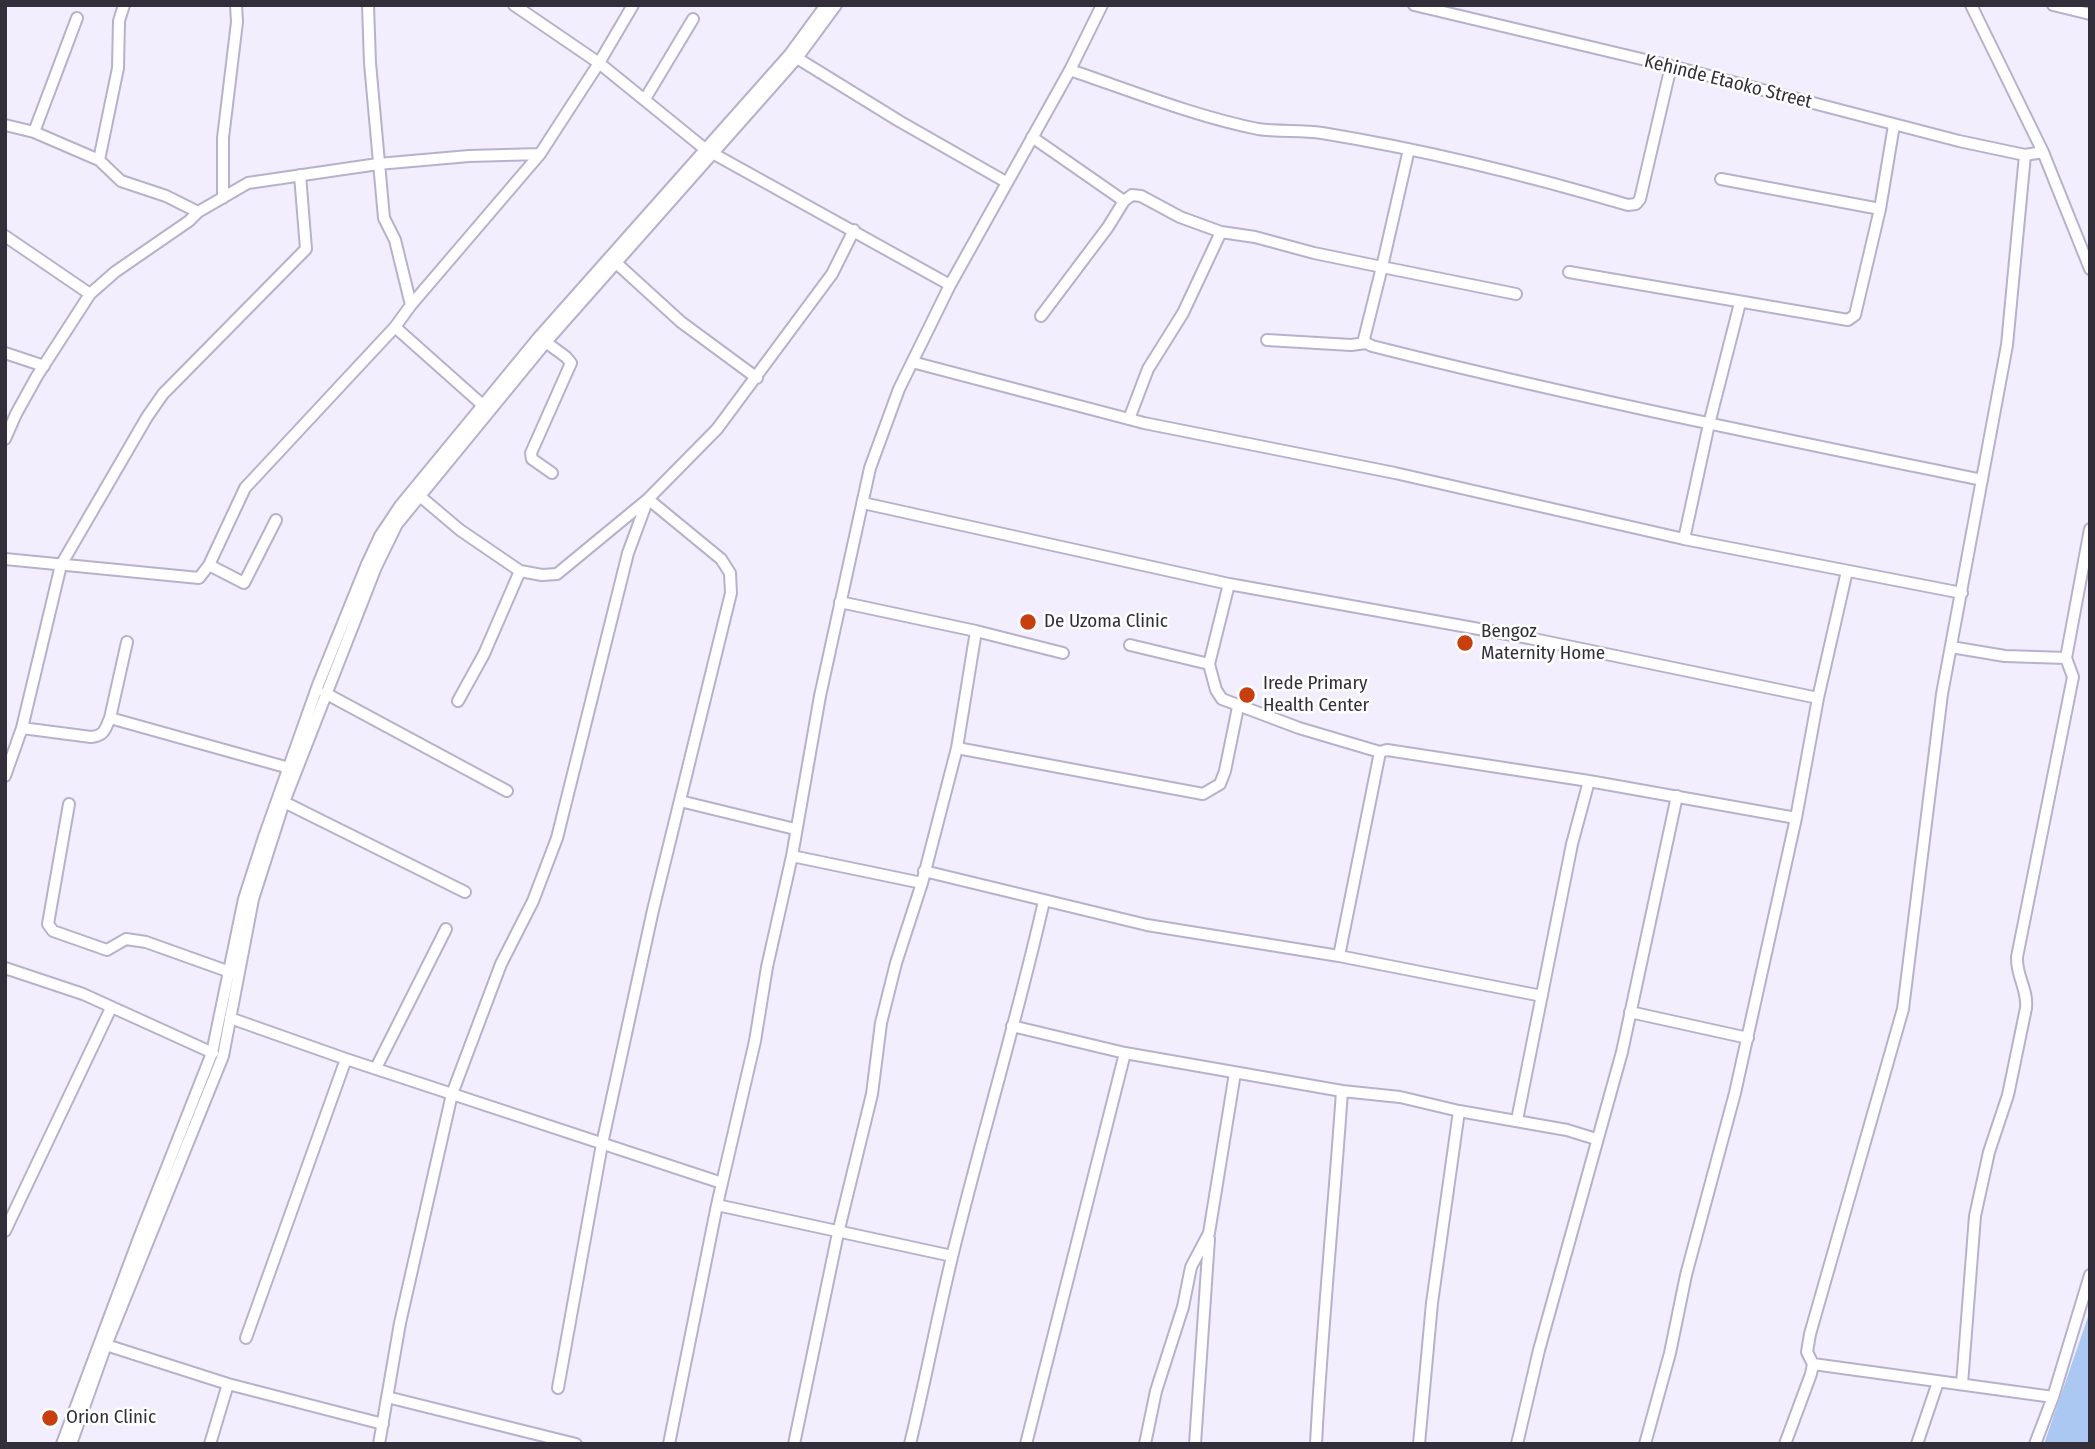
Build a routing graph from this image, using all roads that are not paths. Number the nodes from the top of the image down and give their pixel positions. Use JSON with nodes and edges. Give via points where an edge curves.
{"nodes":[{"id":1,"x":124,"y":5,"type":"edge"},
{"id":2,"x":236,"y":5,"type":"edge"},
{"id":3,"x":368,"y":5,"type":"edge"},
{"id":4,"x":514,"y":5,"type":"edge"},
{"id":5,"x":633,"y":5,"type":"edge"},
{"id":6,"x":827,"y":5,"type":"edge"},
{"id":7,"x":836,"y":5,"type":"edge"},
{"id":8,"x":1102,"y":5,"type":"edge"},
{"id":9,"x":1413,"y":5,"type":"edge"},
{"id":10,"x":1970,"y":5,"type":"edge"},
{"id":11,"x":2053,"y":5,"type":"edge"},
{"id":12,"x":1436,"y":8,"type":"edge"},
{"id":13,"x":2090,"y":14,"type":"edge"},
{"id":14,"x":77,"y":18,"type":"dead end"},
{"id":15,"x":693,"y":19,"type":"dead end"},
{"id":16,"x":793,"y":56,"type":"junction"},
{"id":17,"x":600,"y":63,"type":"junction"},
{"id":18,"x":1671,"y":66,"type":"junction"},
{"id":19,"x":1070,"y":70,"type":"junction"},
{"id":20,"x":645,"y":99,"type":"junction"},
{"id":21,"x":5,"y":125,"type":"edge"},
{"id":22,"x":1894,"y":125,"type":"junction"},
{"id":23,"x":34,"y":132,"type":"junction"},
{"id":24,"x":1032,"y":137,"type":"junction"},
{"id":25,"x":1409,"y":149,"type":"junction"},
{"id":26,"x":709,"y":151,"type":"junction"},
{"id":27,"x":2043,"y":152,"type":"junction"},
{"id":28,"x":540,"y":154,"type":"junction"},
{"id":29,"x":2025,"y":155,"type":"junction"},
{"id":30,"x":99,"y":160,"type":"junction"},
{"id":31,"x":378,"y":164,"type":"junction"},
{"id":32,"x":300,"y":175,"type":"junction"},
{"id":33,"x":1721,"y":179,"type":"dead end"},
{"id":34,"x":1006,"y":182,"type":"junction"},
{"id":35,"x":223,"y":198,"type":"junction"},
{"id":36,"x":1124,"y":201,"type":"junction"},
{"id":37,"x":1880,"y":209,"type":"junction"},
{"id":38,"x":198,"y":212,"type":"junction"},
{"id":39,"x":854,"y":230,"type":"junction"},
{"id":40,"x":1221,"y":232,"type":"junction"},
{"id":41,"x":5,"y":236,"type":"edge"},
{"id":42,"x":613,"y":260,"type":"junction"},
{"id":43,"x":1382,"y":267,"type":"junction"},
{"id":44,"x":2090,"y":269,"type":"edge"},
{"id":45,"x":1569,"y":272,"type":"dead end"},
{"id":46,"x":950,"y":285,"type":"junction"},
{"id":47,"x":90,"y":294,"type":"junction"},
{"id":48,"x":1516,"y":294,"type":"dead end"},
{"id":49,"x":1740,"y":303,"type":"junction"},
{"id":50,"x":411,"y":305,"type":"junction"},
{"id":51,"x":1041,"y":316,"type":"dead end"},
{"id":52,"x":395,"y":327,"type":"junction"},
{"id":53,"x":542,"y":340,"type":"junction"},
{"id":54,"x":1267,"y":340,"type":"dead end"},
{"id":55,"x":1366,"y":343,"type":"junction"},
{"id":56,"x":5,"y":353,"type":"edge"},
{"id":57,"x":912,"y":362,"type":"junction"},
{"id":58,"x":44,"y":366,"type":"junction"},
{"id":59,"x":757,"y":378,"type":"junction"},
{"id":60,"x":485,"y":408,"type":"junction"},
{"id":61,"x":1129,"y":419,"type":"junction"},
{"id":62,"x":1709,"y":424,"type":"junction"},
{"id":63,"x":5,"y":439,"type":"edge"},
{"id":64,"x":552,"y":473,"type":"dead end"},
{"id":65,"x":1982,"y":480,"type":"junction"},
{"id":66,"x":416,"y":492,"type":"junction"},
{"id":67,"x":648,"y":499,"type":"junction"},
{"id":68,"x":863,"y":503,"type":"junction"},
{"id":69,"x":276,"y":520,"type":"dead end"},
{"id":70,"x":2090,"y":529,"type":"edge"},
{"id":71,"x":1684,"y":539,"type":"junction"},
{"id":72,"x":5,"y":559,"type":"edge"},
{"id":73,"x":61,"y":565,"type":"junction"},
{"id":74,"x":209,"y":565,"type":"junction"},
{"id":75,"x":520,"y":571,"type":"junction"},
{"id":76,"x":1847,"y":571,"type":"junction"},
{"id":77,"x":1229,"y":584,"type":"junction"},
{"id":78,"x":1962,"y":593,"type":"junction"},
{"id":79,"x":840,"y":602,"type":"junction"},
{"id":80,"x":976,"y":631,"type":"junction"},
{"id":81,"x":127,"y":642,"type":"dead end"},
{"id":82,"x":1130,"y":645,"type":"dead end"},
{"id":83,"x":1951,"y":647,"type":"junction"},
{"id":84,"x":1063,"y":653,"type":"dead end"},
{"id":85,"x":2066,"y":658,"type":"junction"},
{"id":86,"x":1209,"y":664,"type":"junction"},
{"id":87,"x":325,"y":693,"type":"junction"},
{"id":88,"x":1818,"y":698,"type":"junction"},
{"id":89,"x":458,"y":701,"type":"dead end"},
{"id":90,"x":1238,"y":707,"type":"junction"},
{"id":91,"x":110,"y":718,"type":"junction"},
{"id":92,"x":22,"y":728,"type":"junction"},
{"id":93,"x":957,"y":748,"type":"junction"},
{"id":94,"x":1380,"y":752,"type":"junction"},
{"id":95,"x":289,"y":768,"type":"junction"},
{"id":96,"x":5,"y":776,"type":"edge"},
{"id":97,"x":1588,"y":781,"type":"junction"},
{"id":98,"x":507,"y":791,"type":"dead end"},
{"id":99,"x":1677,"y":796,"type":"junction"},
{"id":100,"x":680,"y":801,"type":"junction"},
{"id":101,"x":284,"y":802,"type":"junction"},
{"id":102,"x":69,"y":804,"type":"dead end"},
{"id":103,"x":1796,"y":818,"type":"junction"},
{"id":104,"x":795,"y":829,"type":"junction"},
{"id":105,"x":792,"y":856,"type":"junction"},
{"id":106,"x":924,"y":871,"type":"junction"},
{"id":107,"x":922,"y":883,"type":"junction"},
{"id":108,"x":466,"y":892,"type":"dead end"},
{"id":109,"x":1044,"y":901,"type":"junction"},
{"id":110,"x":446,"y":929,"type":"dead end"},
{"id":111,"x":1339,"y":956,"type":"junction"},
{"id":112,"x":5,"y":968,"type":"edge"},
{"id":113,"x":230,"y":972,"type":"junction"},
{"id":114,"x":1542,"y":996,"type":"junction"},
{"id":115,"x":111,"y":1007,"type":"junction"},
{"id":116,"x":1630,"y":1012,"type":"junction"},
{"id":117,"x":230,"y":1018,"type":"junction"},
{"id":118,"x":1013,"y":1026,"type":"junction"},
{"id":119,"x":1748,"y":1038,"type":"junction"},
{"id":120,"x":213,"y":1053,"type":"junction"},
{"id":121,"x":1125,"y":1053,"type":"junction"},
{"id":122,"x":346,"y":1059,"type":"junction"},
{"id":123,"x":376,"y":1068,"type":"junction"},
{"id":124,"x":1235,"y":1073,"type":"junction"},
{"id":125,"x":1342,"y":1091,"type":"junction"},
{"id":126,"x":452,"y":1094,"type":"junction"},
{"id":127,"x":1459,"y":1111,"type":"junction"},
{"id":128,"x":1517,"y":1120,"type":"junction"},
{"id":129,"x":1596,"y":1139,"type":"junction"},
{"id":130,"x":602,"y":1144,"type":"junction"},
{"id":131,"x":722,"y":1183,"type":"junction"},
{"id":132,"x":717,"y":1205,"type":"junction"},
{"id":133,"x":5,"y":1231,"type":"edge"},
{"id":134,"x":838,"y":1233,"type":"junction"},
{"id":135,"x":1209,"y":1233,"type":"junction"},
{"id":136,"x":952,"y":1256,"type":"junction"},
{"id":137,"x":2090,"y":1275,"type":"edge"},
{"id":138,"x":246,"y":1338,"type":"dead end"},
{"id":139,"x":106,"y":1345,"type":"junction"},
{"id":140,"x":1813,"y":1364,"type":"junction"},
{"id":141,"x":1938,"y":1382,"type":"junction"},
{"id":142,"x":228,"y":1384,"type":"junction"},
{"id":143,"x":1962,"y":1384,"type":"junction"},
{"id":144,"x":558,"y":1388,"type":"dead end"},
{"id":145,"x":387,"y":1396,"type":"junction"},
{"id":146,"x":2053,"y":1397,"type":"junction"},
{"id":147,"x":383,"y":1424,"type":"junction"},
{"id":148,"x":62,"y":1444,"type":"edge"},
{"id":149,"x":71,"y":1444,"type":"edge"},
{"id":150,"x":210,"y":1444,"type":"edge"},
{"id":151,"x":379,"y":1444,"type":"edge"},
{"id":152,"x":576,"y":1444,"type":"edge"},
{"id":153,"x":669,"y":1444,"type":"edge"},
{"id":154,"x":794,"y":1444,"type":"edge"},
{"id":155,"x":910,"y":1444,"type":"edge"},
{"id":156,"x":1026,"y":1444,"type":"edge"},
{"id":157,"x":1145,"y":1444,"type":"edge"},
{"id":158,"x":1195,"y":1444,"type":"edge"},
{"id":159,"x":1315,"y":1444,"type":"edge"},
{"id":160,"x":1419,"y":1444,"type":"edge"},
{"id":161,"x":1517,"y":1444,"type":"edge"},
{"id":162,"x":1645,"y":1444,"type":"edge"},
{"id":163,"x":1785,"y":1444,"type":"edge"},
{"id":164,"x":1917,"y":1444,"type":"edge"},
{"id":165,"x":2035,"y":1444,"type":"edge"}],
"edges":[{"from":1,"to":30,"type":"street","via":[[118,68]]},
{"from":2,"to":35,"type":"street","via":[[223,138]]},
{"from":3,"to":31,"type":"street"},
{"from":4,"to":17,"type":"street"},
{"from":5,"to":17,"type":"street"},
{"from":6,"to":16,"type":"street"},
{"from":7,"to":16,"type":"street"},
{"from":8,"to":19,"type":"street"},
{"from":9,"to":12,"type":"street","name":"Kehinde Etaoko Street"},
{"from":10,"to":27,"type":"street"},
{"from":11,"to":13,"type":"street"},
{"from":12,"to":18,"type":"street","name":"Kehinde Etaoko Street"},
{"from":14,"to":23,"type":"street"},
{"from":15,"to":20,"type":"street"},
{"from":16,"to":26,"type":"street"},
{"from":16,"to":34,"type":"street"},
{"from":17,"to":20,"type":"street"},
{"from":17,"to":28,"type":"street"},
{"from":18,"to":22,"type":"street","name":"Kehinde Etaoko Street"},
{"from":18,"to":25,"type":"street","via":[[1636,204]]},
{"from":19,"to":24,"type":"street"},
{"from":19,"to":25,"type":"street","via":[[1259,129],[1308,131]]},
{"from":20,"to":26,"type":"street"},
{"from":21,"to":23,"type":"street"},
{"from":22,"to":29,"type":"street","name":"Kehinde Etaoko Street"},
{"from":22,"to":37,"type":"street"},
{"from":23,"to":30,"type":"street"},
{"from":24,"to":34,"type":"street"},
{"from":24,"to":36,"type":"street"},
{"from":25,"to":43,"type":"street"},
{"from":26,"to":39,"type":"street"},
{"from":26,"to":42,"type":"street"},
{"from":27,"to":29,"type":"street","name":"Kehinde Etaoko Street"},
{"from":27,"to":44,"type":"street"},
{"from":28,"to":31,"type":"street"},
{"from":28,"to":50,"type":"street"},
{"from":29,"to":65,"type":"street","via":[[2007,345]]},
{"from":30,"to":38,"type":"street","via":[[121,181]]},
{"from":31,"to":32,"type":"street"},
{"from":31,"to":50,"type":"street","via":[[384,218],[395,240]]},
{"from":32,"to":35,"type":"street","via":[[248,183]]},
{"from":32,"to":73,"type":"street","via":[[306,249],[155,405]]},
{"from":33,"to":37,"type":"street"},
{"from":34,"to":46,"type":"street"},
{"from":35,"to":38,"type":"street"},
{"from":36,"to":40,"type":"street","via":[[1141,196]]},
{"from":36,"to":51,"type":"street"},
{"from":37,"to":49,"type":"street","via":[[1852,318]]},
{"from":38,"to":47,"type":"street"},
{"from":39,"to":46,"type":"street"},
{"from":39,"to":59,"type":"street","via":[[832,274]]},
{"from":40,"to":43,"type":"street"},
{"from":40,"to":61,"type":"street","via":[[1184,313],[1148,369]]},
{"from":41,"to":47,"type":"street"},
{"from":42,"to":53,"type":"street"},
{"from":42,"to":59,"type":"street","via":[[681,322]]},
{"from":43,"to":48,"type":"street"},
{"from":43,"to":55,"type":"street","via":[[1364,333]]},
{"from":45,"to":49,"type":"street"},
{"from":46,"to":57,"type":"street"},
{"from":47,"to":58,"type":"street"},
{"from":49,"to":62,"type":"street"},
{"from":50,"to":52,"type":"street"},
{"from":52,"to":60,"type":"street"},
{"from":52,"to":74,"type":"street","via":[[245,488]]},
{"from":53,"to":60,"type":"street"},
{"from":53,"to":64,"type":"street","via":[[571,363],[531,453]]},
{"from":54,"to":55,"type":"street"},
{"from":55,"to":62,"type":"street"},
{"from":56,"to":58,"type":"street"},
{"from":57,"to":61,"type":"street"},
{"from":57,"to":68,"type":"street","via":[[870,468]]},
{"from":58,"to":63,"type":"street"},
{"from":59,"to":67,"type":"street","via":[[717,429]]},
{"from":60,"to":66,"type":"street"},
{"from":61,"to":71,"type":"street"},
{"from":62,"to":65,"type":"street"},
{"from":62,"to":71,"type":"street"},
{"from":65,"to":78,"type":"street"},
{"from":66,"to":75,"type":"street","via":[[460,530]]},
{"from":66,"to":87,"type":"street","via":[[376,567]]},
{"from":66,"to":95,"type":"street","via":[[390,519],[366,564]]},
{"from":67,"to":75,"type":"street","via":[[557,574]]},
{"from":67,"to":100,"type":"street","via":[[722,559],[730,573],[731,593]]},
{"from":67,"to":126,"type":"street","via":[[628,552],[557,838],[533,901],[501,964]]},
{"from":68,"to":77,"type":"street"},
{"from":68,"to":79,"type":"street"},
{"from":69,"to":74,"type":"street","via":[[244,583]]},
{"from":70,"to":85,"type":"street"},
{"from":71,"to":76,"type":"street"},
{"from":72,"to":73,"type":"street"},
{"from":73,"to":74,"type":"street","via":[[199,578]]},
{"from":73,"to":92,"type":"street"},
{"from":75,"to":89,"type":"street"},
{"from":76,"to":78,"type":"street"},
{"from":76,"to":88,"type":"street"},
{"from":77,"to":86,"type":"street"},
{"from":77,"to":88,"type":"street","via":[[1529,638]]},
{"from":78,"to":83,"type":"street"},
{"from":79,"to":80,"type":"street"},
{"from":79,"to":104,"type":"street"},
{"from":80,"to":84,"type":"street"},
{"from":80,"to":93,"type":"street"},
{"from":81,"to":91,"type":"street"},
{"from":82,"to":86,"type":"street"},
{"from":83,"to":85,"type":"street","via":[[2005,656]]},
{"from":83,"to":140,"type":"street","via":[[1903,1009],[1810,1334],[1807,1352]]},
{"from":85,"to":143,"type":"street","via":[[2073,677],[2017,957],[2026,1008],[1975,1216]]},
{"from":86,"to":90,"type":"street","via":[[1216,691]]},
{"from":87,"to":98,"type":"street"},
{"from":87,"to":101,"type":"street"},
{"from":88,"to":103,"type":"street"},
{"from":90,"to":93,"type":"street","via":[[1225,771],[1220,783],[1203,794]]},
{"from":90,"to":94,"type":"street"},
{"from":91,"to":92,"type":"street","via":[[100,736]]},
{"from":91,"to":95,"type":"street"},
{"from":92,"to":96,"type":"street"},
{"from":93,"to":106,"type":"street"},
{"from":94,"to":97,"type":"street"},
{"from":94,"to":111,"type":"street"},
{"from":95,"to":113,"type":"street","via":[[244,899]]},
{"from":97,"to":99,"type":"street"},
{"from":97,"to":114,"type":"street"},
{"from":99,"to":103,"type":"street"},
{"from":99,"to":116,"type":"street"},
{"from":100,"to":104,"type":"street"},
{"from":100,"to":130,"type":"street"},
{"from":101,"to":108,"type":"street"},
{"from":101,"to":117,"type":"street","via":[[253,899]]},
{"from":102,"to":113,"type":"street","via":[[48,924],[53,931],[107,950],[126,939],[146,942]]},
{"from":103,"to":119,"type":"street"},
{"from":104,"to":105,"type":"street"},
{"from":105,"to":107,"type":"street"},
{"from":105,"to":131,"type":"street"},
{"from":106,"to":107,"type":"street"},
{"from":106,"to":109,"type":"street"},
{"from":107,"to":134,"type":"street","via":[[881,1023],[872,1094]]},
{"from":109,"to":111,"type":"street","via":[[1147,925]]},
{"from":109,"to":118,"type":"street"},
{"from":110,"to":123,"type":"street"},
{"from":111,"to":114,"type":"street"},
{"from":112,"to":115,"type":"street"},
{"from":113,"to":120,"type":"street"},
{"from":114,"to":128,"type":"street"},
{"from":115,"to":120,"type":"street"},
{"from":115,"to":133,"type":"street"},
{"from":116,"to":119,"type":"street"},
{"from":116,"to":129,"type":"street"},
{"from":117,"to":122,"type":"street"},
{"from":117,"to":139,"type":"street","via":[[223,1056]]},
{"from":118,"to":121,"type":"street"},
{"from":118,"to":136,"type":"street"},
{"from":119,"to":162,"type":"street"},
{"from":120,"to":148,"type":"street"},
{"from":121,"to":124,"type":"street"},
{"from":121,"to":156,"type":"street"},
{"from":122,"to":123,"type":"street"},
{"from":122,"to":138,"type":"street"},
{"from":123,"to":126,"type":"street"},
{"from":124,"to":125,"type":"street"},
{"from":124,"to":135,"type":"street"},
{"from":125,"to":127,"type":"street","via":[[1400,1097]]},
{"from":125,"to":159,"type":"street"},
{"from":126,"to":130,"type":"street"},
{"from":126,"to":145,"type":"street"},
{"from":127,"to":128,"type":"street"},
{"from":127,"to":160,"type":"street","via":[[1432,1303]]},
{"from":128,"to":129,"type":"street"},
{"from":129,"to":161,"type":"street"},
{"from":130,"to":131,"type":"street"},
{"from":130,"to":144,"type":"street"},
{"from":131,"to":132,"type":"street"},
{"from":132,"to":134,"type":"street"},
{"from":132,"to":153,"type":"street"},
{"from":134,"to":136,"type":"street"},
{"from":134,"to":154,"type":"street"},
{"from":135,"to":157,"type":"street","via":[[1191,1267]]},
{"from":135,"to":158,"type":"street"},
{"from":136,"to":155,"type":"street"},
{"from":137,"to":146,"type":"street"},
{"from":139,"to":142,"type":"street"},
{"from":139,"to":149,"type":"street"},
{"from":140,"to":141,"type":"street"},
{"from":140,"to":163,"type":"street"},
{"from":141,"to":143,"type":"street"},
{"from":141,"to":164,"type":"street"},
{"from":142,"to":147,"type":"street"},
{"from":142,"to":150,"type":"street"},
{"from":143,"to":146,"type":"street"},
{"from":145,"to":147,"type":"street"},
{"from":145,"to":152,"type":"street"},
{"from":146,"to":165,"type":"street"},
{"from":147,"to":151,"type":"street"}]}
